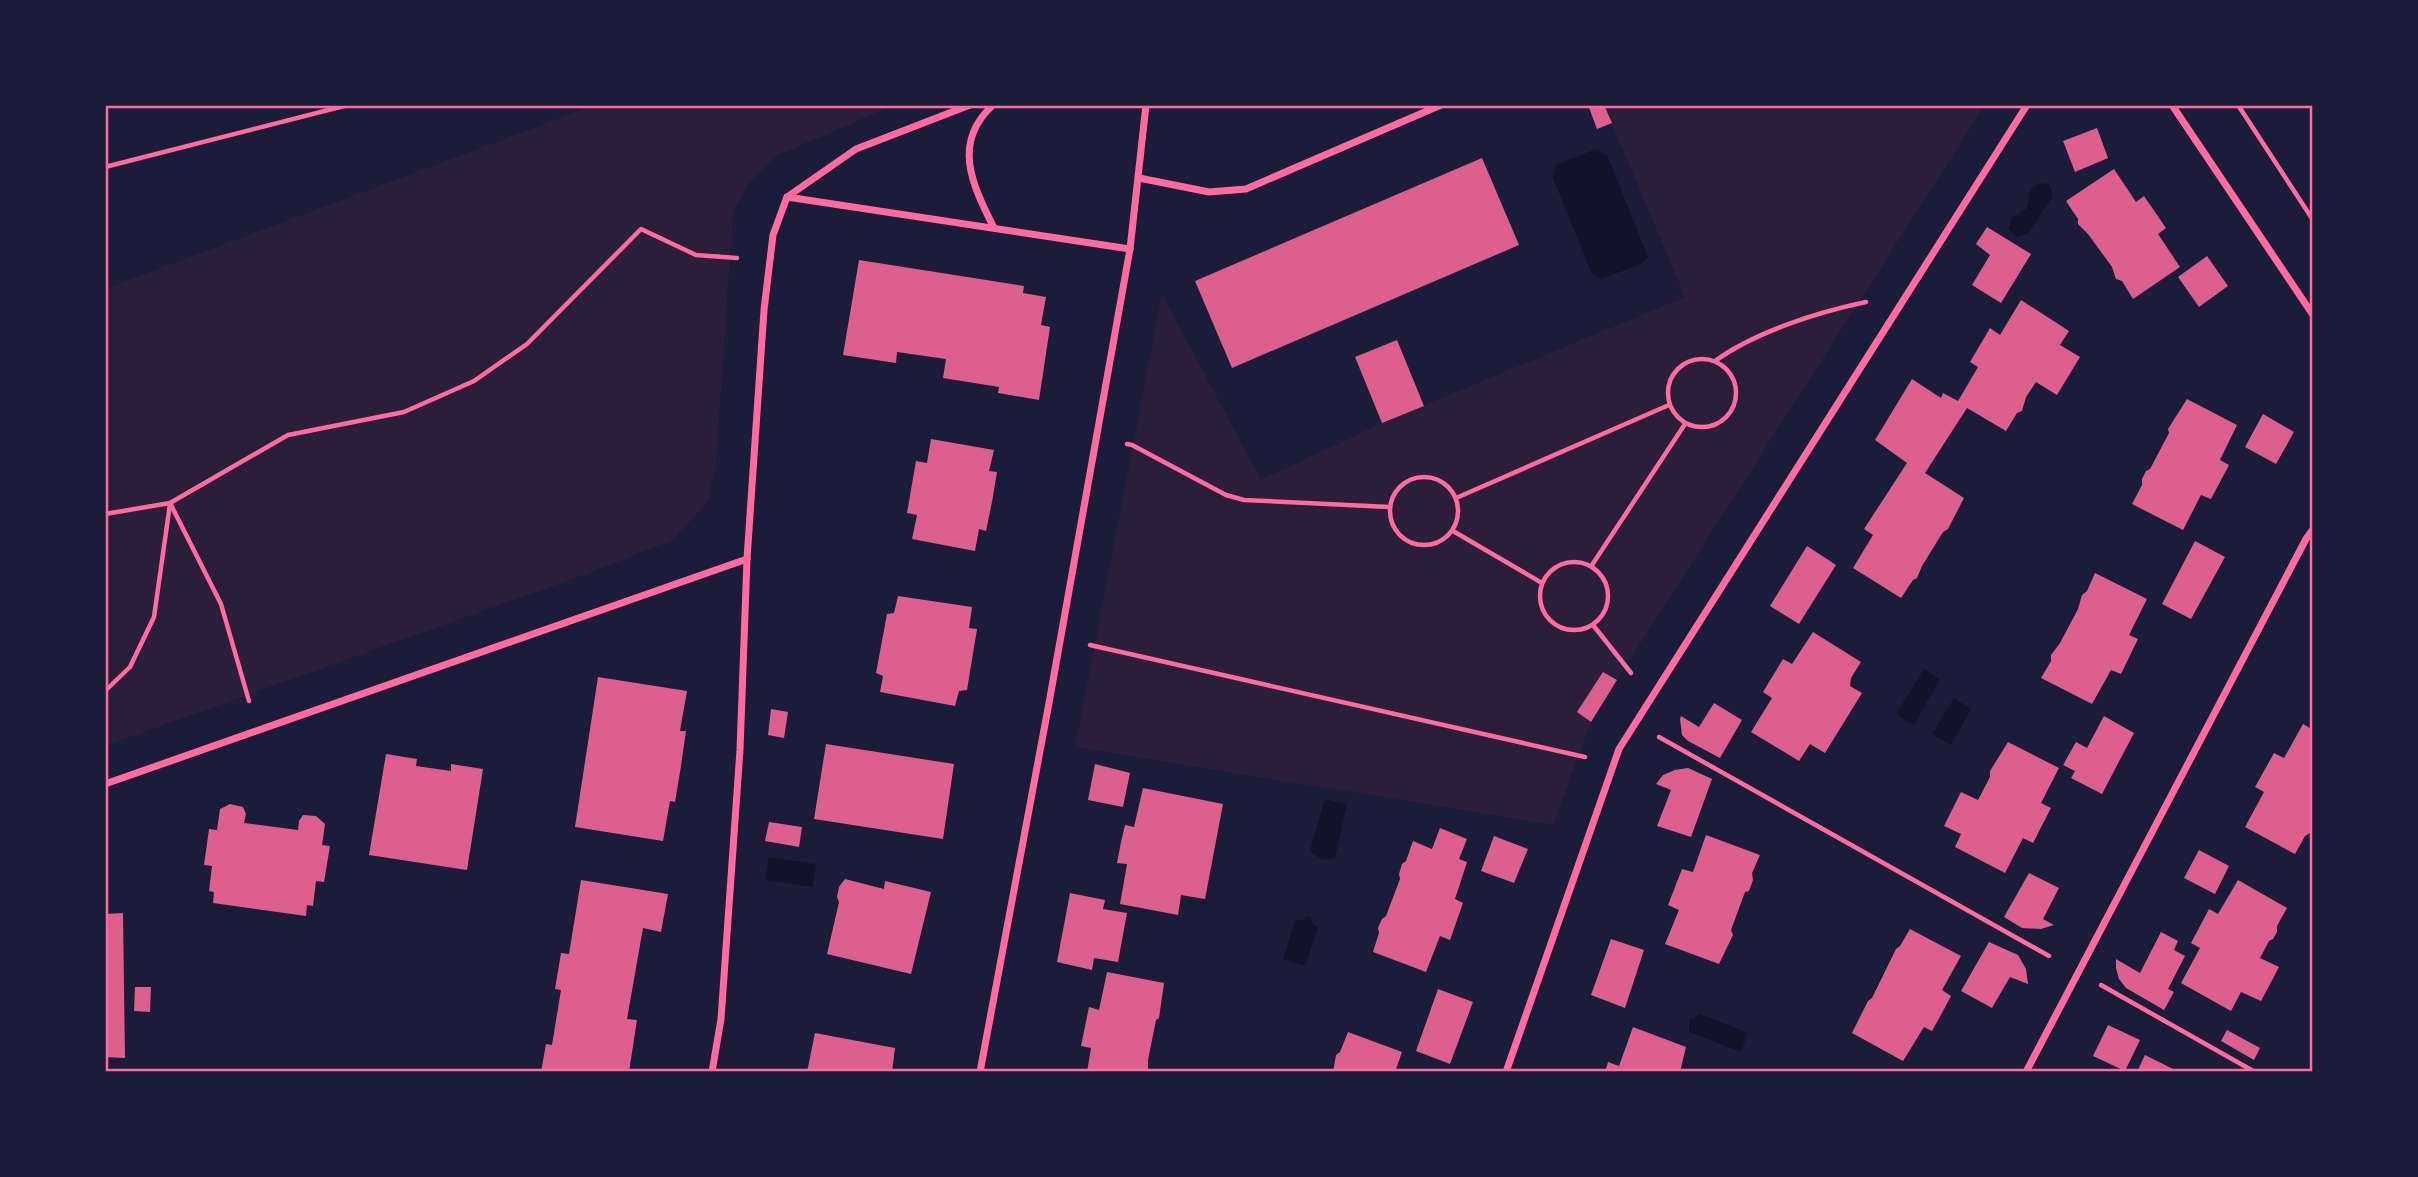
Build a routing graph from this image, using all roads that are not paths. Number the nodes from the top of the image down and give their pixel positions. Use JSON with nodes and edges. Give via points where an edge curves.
{"nodes":[{"id":1,"x":970,"y":105,"type":"edge"},
{"id":2,"x":993,"y":105,"type":"edge"},
{"id":3,"x":1146,"y":105,"type":"edge"},
{"id":4,"x":1441,"y":105,"type":"edge"},
{"id":5,"x":2026,"y":105,"type":"edge"},
{"id":6,"x":2172,"y":105,"type":"edge"},
{"id":7,"x":1139,"y":178,"type":"junction"},
{"id":8,"x":787,"y":197,"type":"junction"},
{"id":9,"x":994,"y":228,"type":"junction"},
{"id":10,"x":1130,"y":249,"type":"junction"},
{"id":11,"x":2313,"y":315,"type":"edge"},
{"id":12,"x":2313,"y":529,"type":"edge"},
{"id":13,"x":747,"y":558,"type":"junction"},
{"id":14,"x":105,"y":784,"type":"edge"},
{"id":15,"x":712,"y":1072,"type":"edge"},
{"id":16,"x":980,"y":1072,"type":"edge"},
{"id":17,"x":1506,"y":1072,"type":"edge"},
{"id":18,"x":2026,"y":1072,"type":"edge"}],
"edges":[{"from":1,"to":8,"type":"street","via":[[856,149]]},
{"from":2,"to":9,"type":"street","via":[[981,116],[969,145],[969,172]]},
{"from":3,"to":7,"type":"street"},
{"from":4,"to":7,"type":"street","via":[[1246,189],[1209,192]]},
{"from":5,"to":17,"type":"street","via":[[1619,749]]},
{"from":6,"to":11,"type":"street"},
{"from":7,"to":10,"type":"street"},
{"from":8,"to":9,"type":"street"},
{"from":8,"to":13,"type":"street","via":[[773,235],[764,310]]},
{"from":9,"to":10,"type":"street"},
{"from":10,"to":16,"type":"street"},
{"from":12,"to":18,"type":"street"},
{"from":13,"to":14,"type":"street"},
{"from":13,"to":15,"type":"street","via":[[740,750],[721,1019]]}]}
